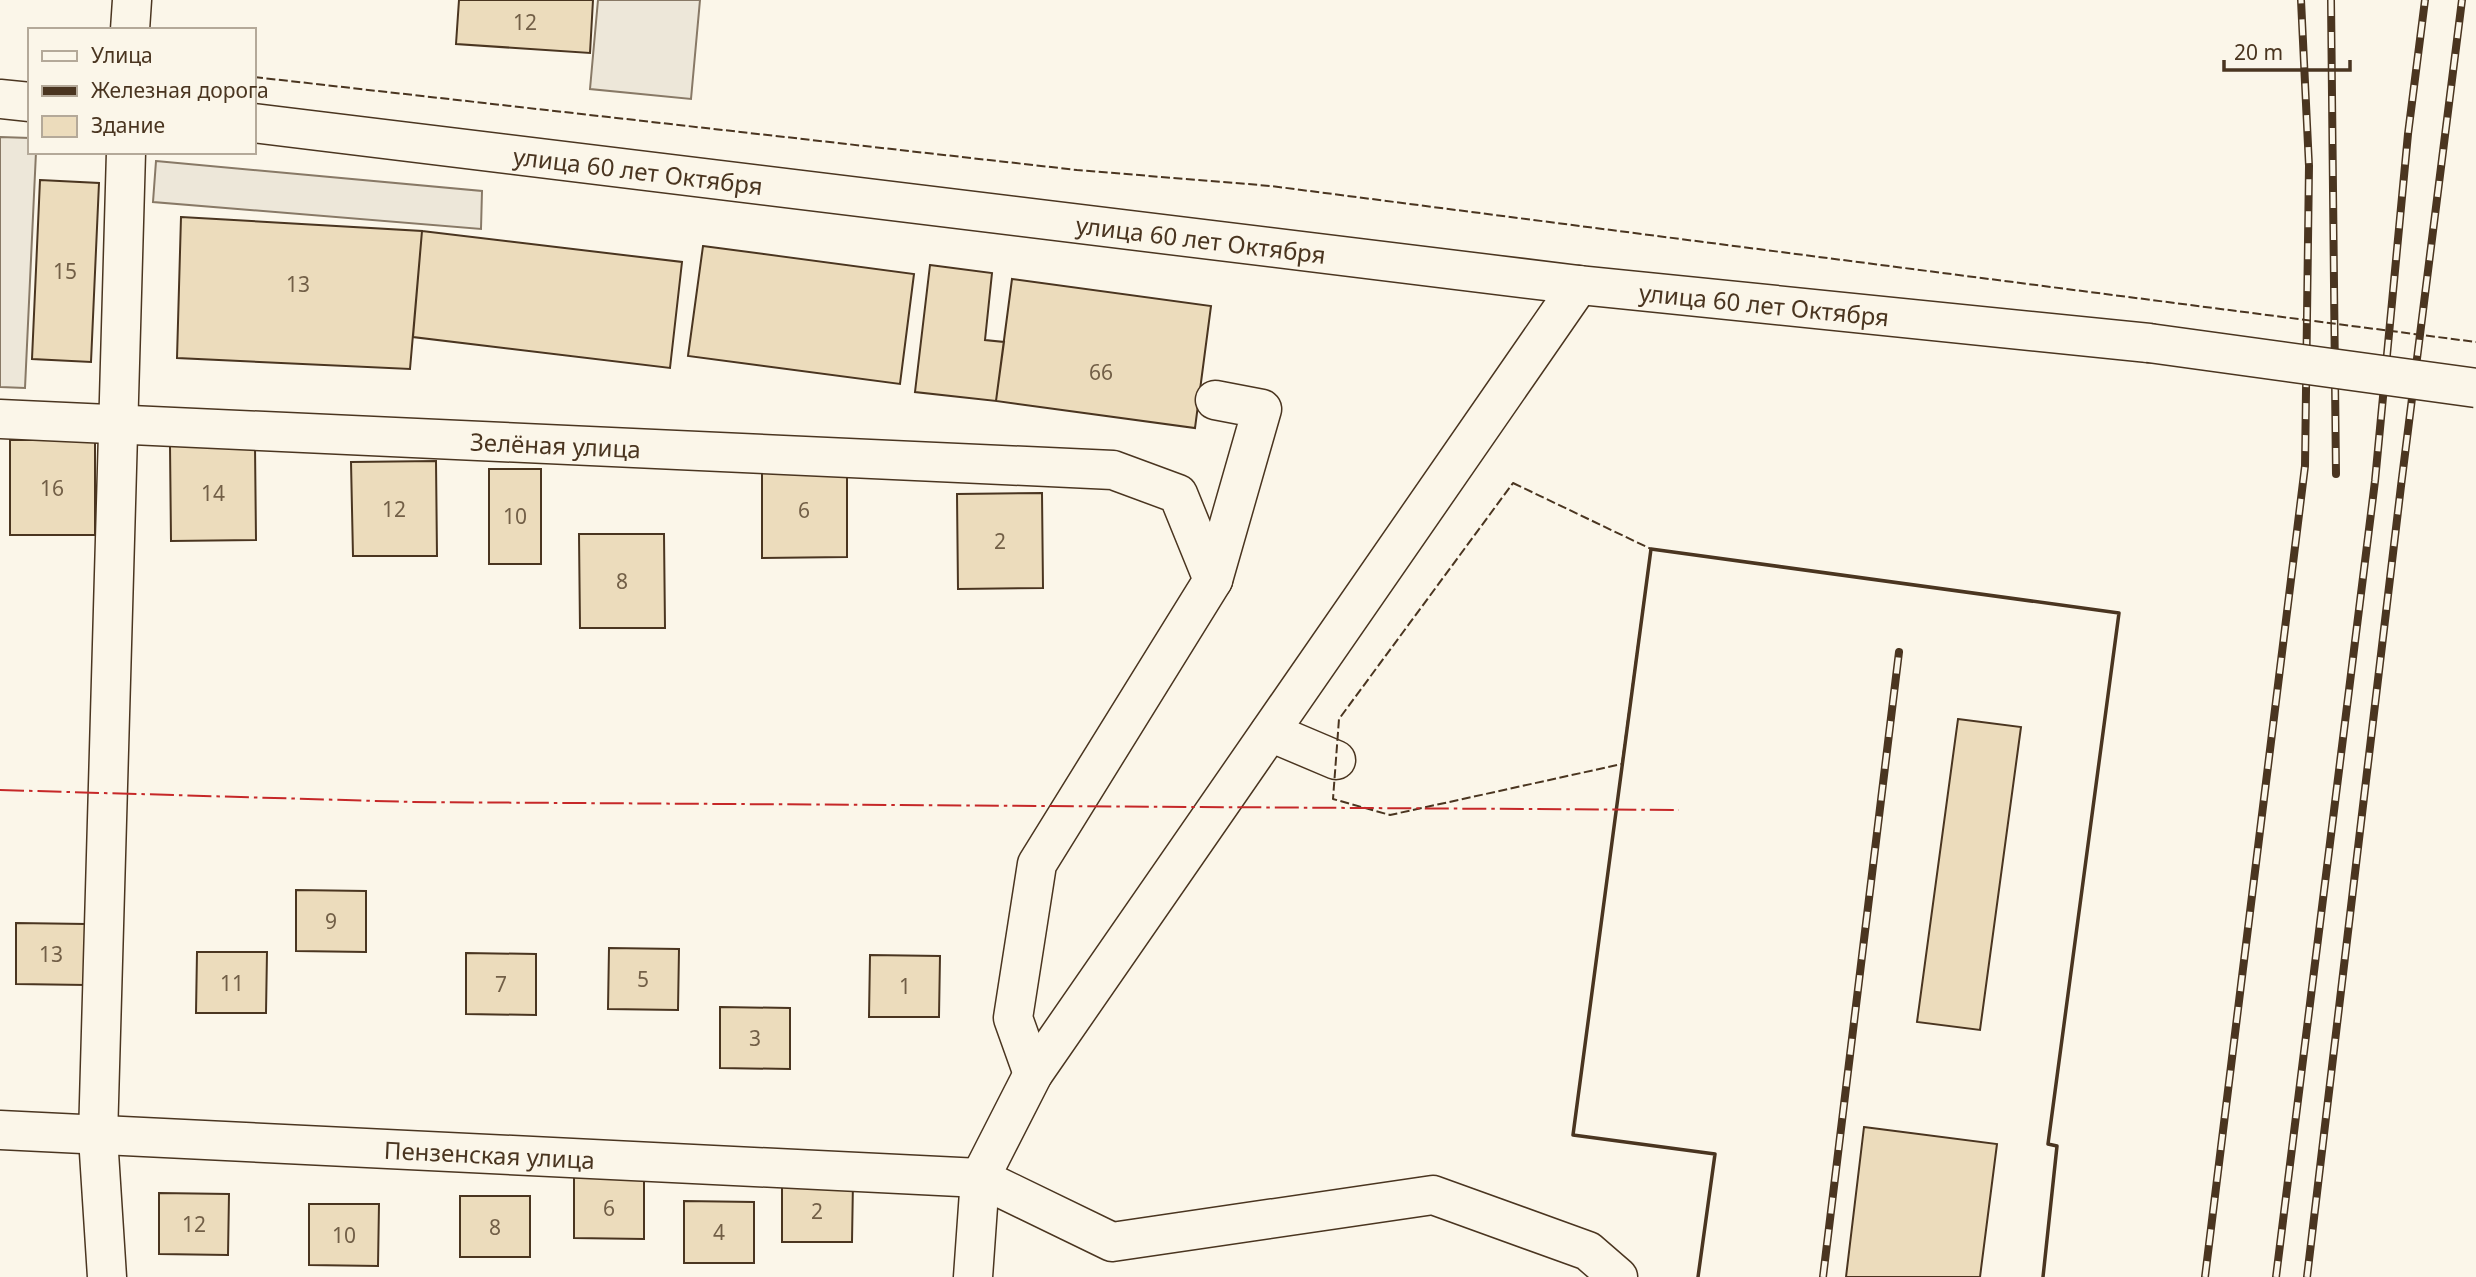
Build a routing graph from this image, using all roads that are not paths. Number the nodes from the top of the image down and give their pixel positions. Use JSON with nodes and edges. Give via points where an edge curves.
{"nodes":[{"id":1,"x":132,"y":0,"type":"edge"},
{"id":2,"x":130,"y":28,"type":"edge"},
{"id":3,"x":0,"y":99,"type":"edge"},
{"id":4,"x":28,"y":102,"type":"edge"},
{"id":5,"x":256,"y":123,"type":"edge"},
{"id":6,"x":126,"y":154,"type":"edge"},
{"id":7,"x":1579,"y":285,"type":"junction"},
{"id":8,"x":2476,"y":388,"type":"edge"},
{"id":9,"x":1214,"y":400,"type":"dead end"},
{"id":10,"x":0,"y":419,"type":"edge"},
{"id":11,"x":118,"y":425,"type":"junction"},
{"id":12,"x":1213,"y":580,"type":"junction"},
{"id":13,"x":1270,"y":732,"type":"junction"},
{"id":14,"x":1336,"y":760,"type":"dead end"},
{"id":15,"x":1033,"y":1074,"type":"junction"},
{"id":16,"x":0,"y":1130,"type":"edge"},
{"id":17,"x":98,"y":1137,"type":"junction"},
{"id":18,"x":979,"y":1178,"type":"junction"},
{"id":19,"x":107,"y":1277,"type":"edge"},
{"id":20,"x":973,"y":1277,"type":"edge"},
{"id":21,"x":1618,"y":1277,"type":"edge"}],
"edges":[{"from":1,"to":2,"type":"street"},
{"from":3,"to":4,"type":"street"},
{"from":5,"to":7,"type":"street","name":"улица 60 лет Октября"},
{"from":6,"to":11,"type":"street"},
{"from":7,"to":8,"type":"street","name":"улица 60 лет Октября","bridge":true,"via":[[2149,343]]},
{"from":7,"to":13,"type":"street"},
{"from":9,"to":12,"type":"street","via":[[1262,408]]},
{"from":10,"to":11,"type":"street","name":"Зелёная улица"},
{"from":11,"to":12,"type":"street","name":"Зелёная улица","via":[[1112,470],[1178,494]]},
{"from":11,"to":17,"type":"street"},
{"from":12,"to":15,"type":"street","via":[[1037,864],[1013,1018]]},
{"from":13,"to":14,"type":"street"},
{"from":13,"to":15,"type":"street"},
{"from":15,"to":18,"type":"street"},
{"from":16,"to":17,"type":"street","name":"Пензенская улица"},
{"from":17,"to":18,"type":"street","name":"Пензенская улица"},
{"from":17,"to":19,"type":"street"},
{"from":18,"to":20,"type":"street"},
{"from":18,"to":21,"type":"street","via":[[1112,1242],[1433,1195],[1588,1251]]}]}
